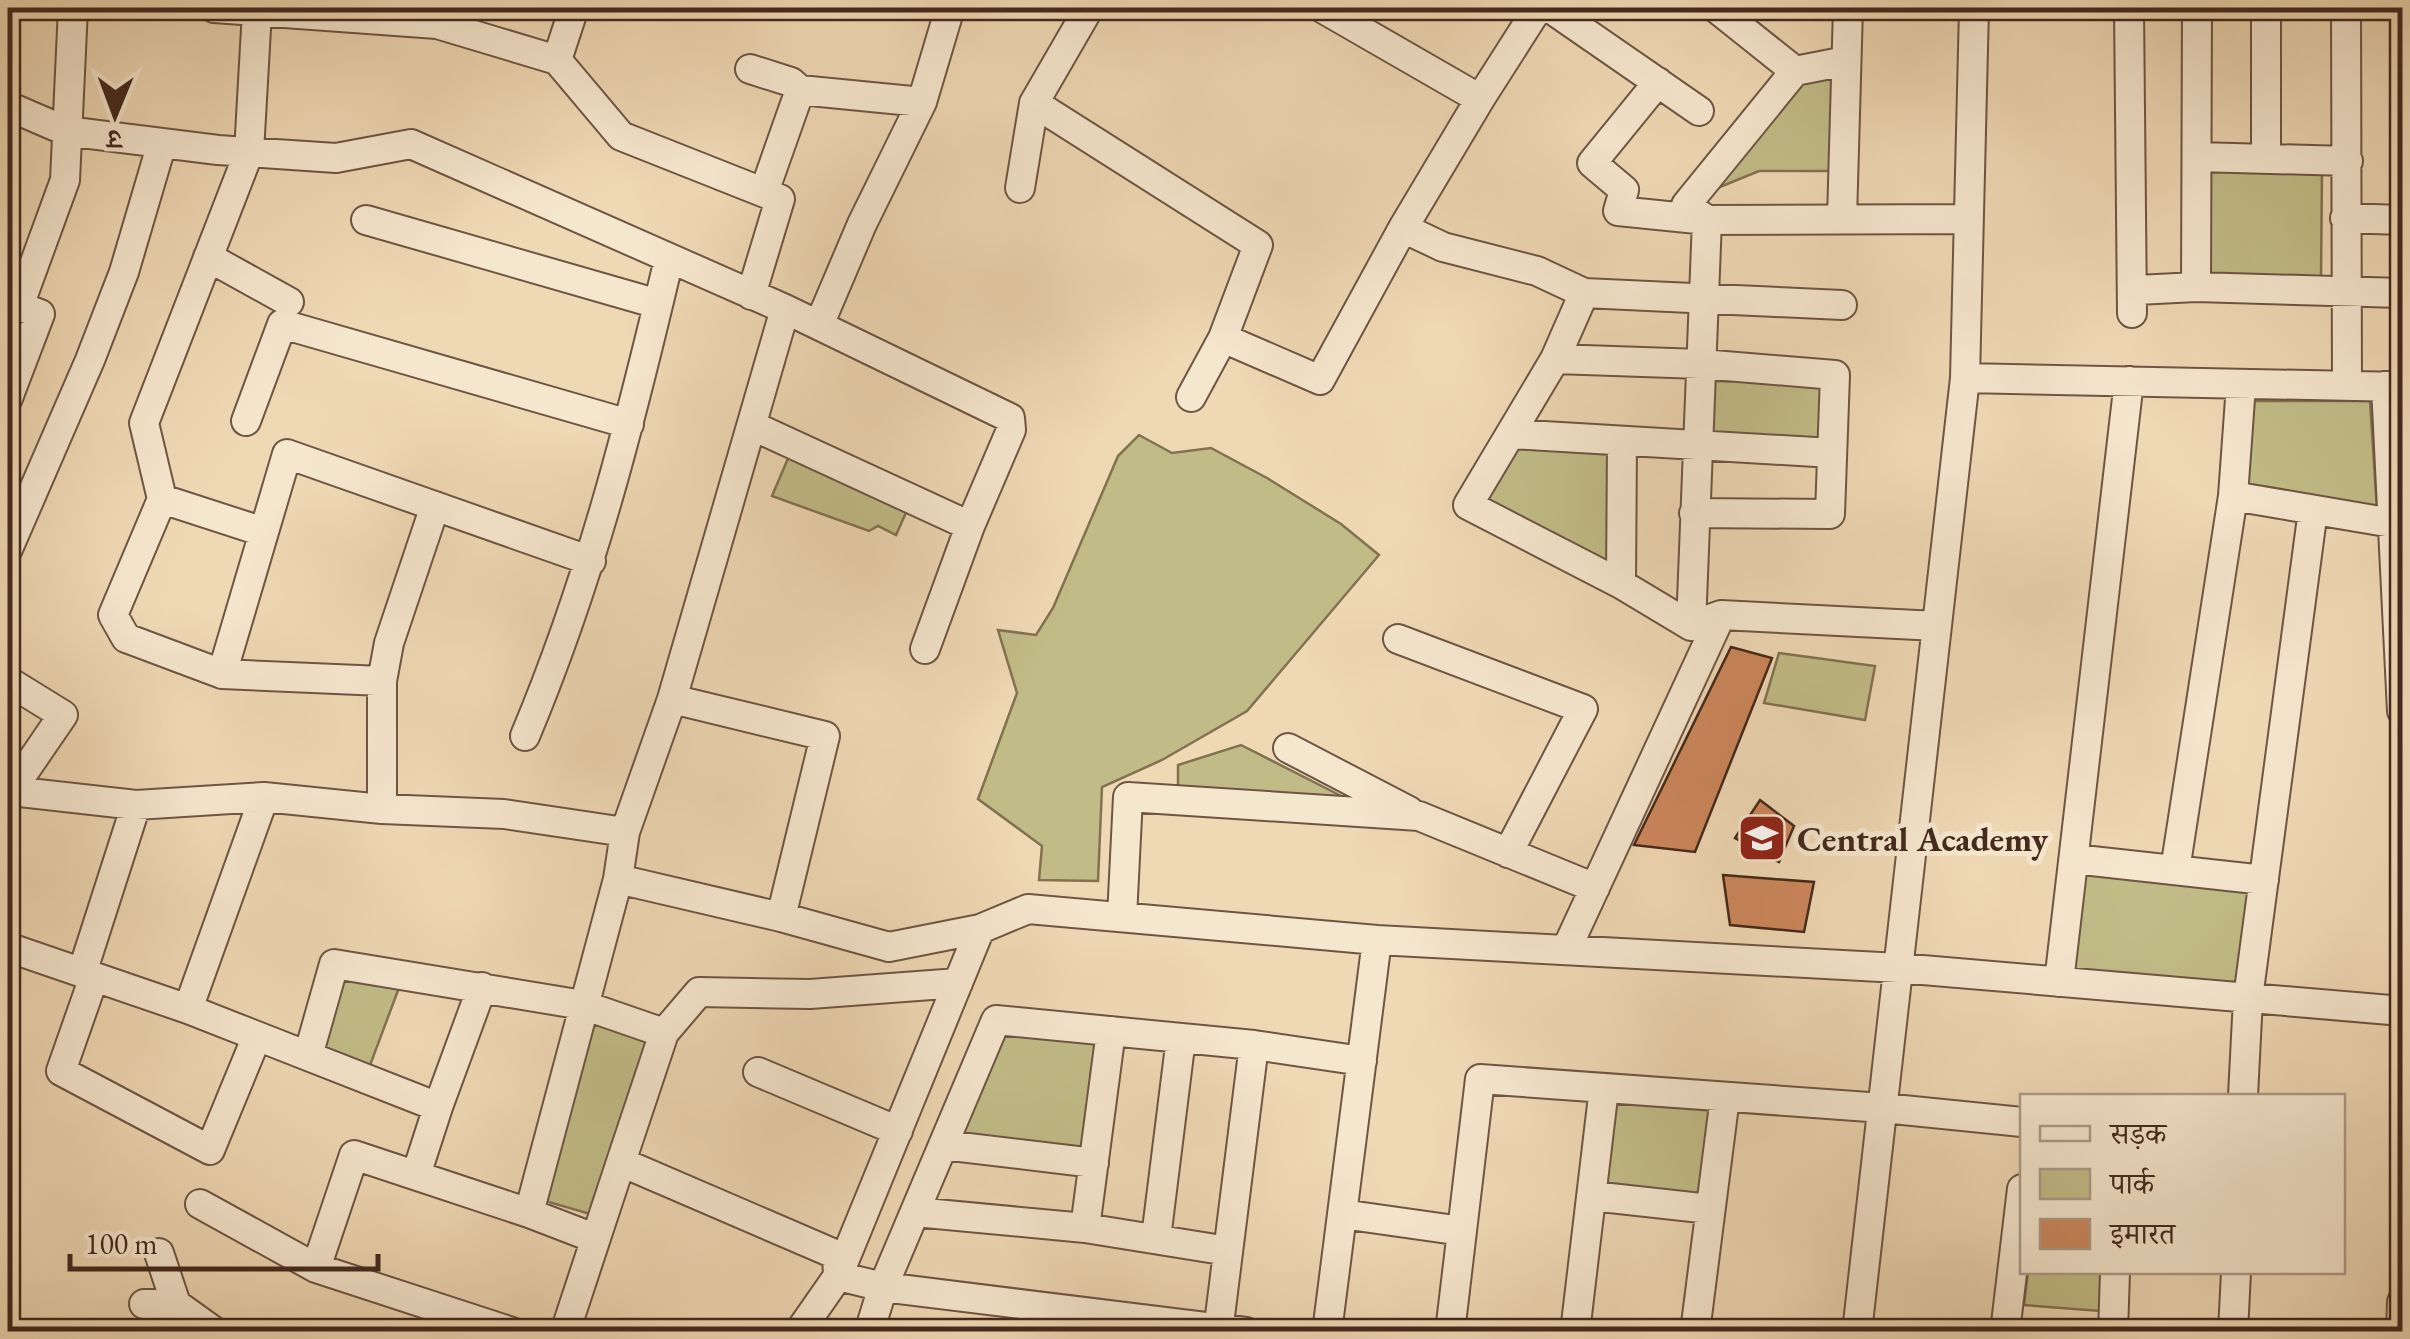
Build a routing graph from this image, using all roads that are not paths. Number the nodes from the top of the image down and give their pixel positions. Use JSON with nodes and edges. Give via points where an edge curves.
{"nodes":[{"id":1,"x":74,"y":8,"type":"edge"},
{"id":2,"x":214,"y":8,"type":"edge"},
{"id":3,"x":574,"y":8,"type":"edge"},
{"id":4,"x":950,"y":8,"type":"edge"},
{"id":5,"x":1089,"y":8,"type":"edge"},
{"id":6,"x":1322,"y":8,"type":"edge"},
{"id":7,"x":1538,"y":8,"type":"edge"},
{"id":8,"x":1550,"y":8,"type":"edge"},
{"id":9,"x":1716,"y":8,"type":"edge"},
{"id":10,"x":1848,"y":8,"type":"edge"},
{"id":11,"x":1974,"y":8,"type":"edge"},
{"id":12,"x":2128,"y":8,"type":"edge"},
{"id":13,"x":2197,"y":8,"type":"edge"},
{"id":14,"x":2266,"y":8,"type":"edge"},
{"id":15,"x":2346,"y":8,"type":"edge"},
{"id":16,"x":257,"y":11,"type":"junction"},
{"id":17,"x":440,"y":16,"type":"edge"},
{"id":18,"x":556,"y":60,"type":"junction"},
{"id":19,"x":1846,"y":62,"type":"junction"},
{"id":20,"x":750,"y":69,"type":"dead end"},
{"id":21,"x":1795,"y":71,"type":"junction"},
{"id":22,"x":1658,"y":82,"type":"junction"},
{"id":23,"x":800,"y":90,"type":"junction"},
{"id":24,"x":1480,"y":99,"type":"junction"},
{"id":25,"x":922,"y":102,"type":"junction"},
{"id":26,"x":1034,"y":102,"type":"junction"},
{"id":27,"x":8,"y":106,"type":"edge"},
{"id":28,"x":1699,"y":111,"type":"dead end"},
{"id":29,"x":66,"y":131,"type":"junction"},
{"id":30,"x":162,"y":143,"type":"junction"},
{"id":31,"x":249,"y":152,"type":"junction"},
{"id":32,"x":2197,"y":157,"type":"junction"},
{"id":33,"x":2266,"y":159,"type":"junction"},
{"id":34,"x":2348,"y":161,"type":"junction"},
{"id":35,"x":1020,"y":188,"type":"dead end"},
{"id":36,"x":764,"y":192,"type":"junction"},
{"id":37,"x":1968,"y":218,"type":"junction"},
{"id":38,"x":2346,"y":218,"type":"junction"},
{"id":39,"x":366,"y":220,"type":"dead end"},
{"id":40,"x":1707,"y":220,"type":"junction"},
{"id":41,"x":1842,"y":220,"type":"junction"},
{"id":42,"x":2402,"y":220,"type":"edge"},
{"id":43,"x":1402,"y":228,"type":"junction"},
{"id":44,"x":208,"y":258,"type":"junction"},
{"id":45,"x":669,"y":259,"type":"junction"},
{"id":46,"x":2196,"y":288,"type":"junction"},
{"id":47,"x":2346,"y":293,"type":"junction"},
{"id":48,"x":2402,"y":293,"type":"edge"},
{"id":49,"x":1584,"y":294,"type":"junction"},
{"id":50,"x":751,"y":295,"type":"junction"},
{"id":51,"x":1704,"y":298,"type":"junction"},
{"id":52,"x":289,"y":302,"type":"dead end"},
{"id":53,"x":658,"y":304,"type":"junction"},
{"id":54,"x":1842,"y":305,"type":"dead end"},
{"id":55,"x":785,"y":309,"type":"junction"},
{"id":56,"x":818,"y":326,"type":"junction"},
{"id":57,"x":1224,"y":338,"type":"junction"},
{"id":58,"x":1555,"y":359,"type":"junction"},
{"id":59,"x":1701,"y":364,"type":"junction"},
{"id":60,"x":1965,"y":378,"type":"junction"},
{"id":61,"x":2128,"y":381,"type":"junction"},
{"id":62,"x":2240,"y":385,"type":"junction"},
{"id":63,"x":2347,"y":386,"type":"junction"},
{"id":64,"x":2394,"y":386,"type":"edge"},
{"id":65,"x":1191,"y":397,"type":"dead end"},
{"id":66,"x":8,"y":398,"type":"edge"},
{"id":67,"x":246,"y":421,"type":"dead end"},
{"id":68,"x":629,"y":424,"type":"junction"},
{"id":69,"x":754,"y":426,"type":"junction"},
{"id":70,"x":1512,"y":434,"type":"junction"},
{"id":71,"x":1622,"y":442,"type":"junction"},
{"id":72,"x":1700,"y":444,"type":"junction"},
{"id":73,"x":1832,"y":453,"type":"junction"},
{"id":74,"x":2232,"y":496,"type":"junction"},
{"id":75,"x":162,"y":499,"type":"junction"},
{"id":76,"x":18,"y":500,"type":"edge"},
{"id":77,"x":434,"y":506,"type":"junction"},
{"id":78,"x":2314,"y":510,"type":"junction"},
{"id":79,"x":1694,"y":513,"type":"junction"},
{"id":80,"x":2392,"y":523,"type":"junction"},
{"id":81,"x":970,"y":526,"type":"junction"},
{"id":82,"x":264,"y":532,"type":"junction"},
{"id":83,"x":8,"y":548,"type":"edge"},
{"id":84,"x":590,"y":561,"type":"junction"},
{"id":85,"x":1620,"y":584,"type":"junction"},
{"id":86,"x":1721,"y":615,"type":"junction"},
{"id":87,"x":1692,"y":626,"type":"junction"},
{"id":88,"x":1937,"y":626,"type":"junction"},
{"id":89,"x":1398,"y":639,"type":"dead end"},
{"id":90,"x":925,"y":649,"type":"dead end"},
{"id":91,"x":222,"y":674,"type":"junction"},
{"id":92,"x":8,"y":681,"type":"edge"},
{"id":93,"x":382,"y":682,"type":"junction"},
{"id":94,"x":672,"y":699,"type":"junction"},
{"id":95,"x":2402,"y":711,"type":"edge"},
{"id":96,"x":525,"y":736,"type":"dead end"},
{"id":97,"x":1288,"y":748,"type":"dead end"},
{"id":98,"x":9,"y":794,"type":"edge"},
{"id":99,"x":264,"y":797,"type":"junction"},
{"id":100,"x":136,"y":804,"type":"junction"},
{"id":101,"x":382,"y":809,"type":"junction"},
{"id":102,"x":1419,"y":816,"type":"junction"},
{"id":103,"x":625,"y":832,"type":"junction"},
{"id":104,"x":1508,"y":853,"type":"junction"},
{"id":105,"x":2074,"y":858,"type":"junction"},
{"id":106,"x":2174,"y":870,"type":"junction"},
{"id":107,"x":618,"y":878,"type":"junction"},
{"id":108,"x":2264,"y":880,"type":"junction"},
{"id":109,"x":1595,"y":888,"type":"junction"},
{"id":110,"x":781,"y":916,"type":"junction"},
{"id":111,"x":1122,"y":917,"type":"junction"},
{"id":112,"x":980,"y":929,"type":"junction"},
{"id":113,"x":1377,"y":940,"type":"junction"},
{"id":114,"x":14,"y":949,"type":"dead end"},
{"id":115,"x":1566,"y":950,"type":"junction"},
{"id":116,"x":1898,"y":968,"type":"junction"},
{"id":117,"x":88,"y":975,"type":"junction"},
{"id":118,"x":2059,"y":982,"type":"junction"},
{"id":119,"x":958,"y":983,"type":"junction"},
{"id":120,"x":482,"y":987,"type":"junction"},
{"id":121,"x":2248,"y":998,"type":"junction"},
{"id":122,"x":584,"y":1004,"type":"junction"},
{"id":123,"x":188,"y":1009,"type":"junction"},
{"id":124,"x":2402,"y":1011,"type":"edge"},
{"id":125,"x":1111,"y":1031,"type":"junction"},
{"id":126,"x":664,"y":1033,"type":"junction"},
{"id":127,"x":258,"y":1036,"type":"junction"},
{"id":128,"x":1182,"y":1038,"type":"junction"},
{"id":129,"x":1254,"y":1045,"type":"junction"},
{"id":130,"x":308,"y":1056,"type":"junction"},
{"id":131,"x":1362,"y":1060,"type":"junction"},
{"id":132,"x":758,"y":1072,"type":"dead end"},
{"id":133,"x":1604,"y":1088,"type":"junction"},
{"id":134,"x":2244,"y":1094,"type":"edge"},
{"id":135,"x":1724,"y":1097,"type":"junction"},
{"id":136,"x":438,"y":1107,"type":"junction"},
{"id":137,"x":1883,"y":1108,"type":"junction"},
{"id":138,"x":2020,"y":1122,"type":"edge"},
{"id":139,"x":898,"y":1131,"type":"junction"},
{"id":140,"x":943,"y":1145,"type":"junction"},
{"id":141,"x":620,"y":1162,"type":"junction"},
{"id":142,"x":1094,"y":1163,"type":"junction"},
{"id":143,"x":416,"y":1176,"type":"junction"},
{"id":144,"x":1592,"y":1196,"type":"junction"},
{"id":145,"x":200,"y":1204,"type":"dead end"},
{"id":146,"x":2020,"y":1205,"type":"edge"},
{"id":147,"x":1710,"y":1209,"type":"junction"},
{"id":148,"x":529,"y":1212,"type":"junction"},
{"id":149,"x":914,"y":1212,"type":"junction"},
{"id":150,"x":1342,"y":1214,"type":"junction"},
{"id":151,"x":1086,"y":1228,"type":"junction"},
{"id":152,"x":1462,"y":1231,"type":"junction"},
{"id":153,"x":594,"y":1238,"type":"junction"},
{"id":154,"x":1156,"y":1238,"type":"junction"},
{"id":155,"x":1228,"y":1251,"type":"junction"},
{"id":156,"x":160,"y":1252,"type":"dead end"},
{"id":157,"x":316,"y":1268,"type":"junction"},
{"id":158,"x":2115,"y":1274,"type":"edge"},
{"id":159,"x":2236,"y":1274,"type":"edge"},
{"id":160,"x":838,"y":1276,"type":"junction"},
{"id":161,"x":883,"y":1287,"type":"junction"},
{"id":162,"x":2402,"y":1302,"type":"edge"},
{"id":163,"x":144,"y":1304,"type":"dead end"},
{"id":164,"x":176,"y":1304,"type":"junction"},
{"id":165,"x":1228,"y":1330,"type":"edge"},
{"id":166,"x":215,"y":1332,"type":"edge"},
{"id":167,"x":512,"y":1332,"type":"edge"},
{"id":168,"x":564,"y":1332,"type":"edge"},
{"id":169,"x":799,"y":1332,"type":"edge"},
{"id":170,"x":869,"y":1332,"type":"edge"},
{"id":171,"x":1327,"y":1332,"type":"edge"},
{"id":172,"x":1450,"y":1332,"type":"edge"},
{"id":173,"x":1576,"y":1332,"type":"edge"},
{"id":174,"x":1696,"y":1332,"type":"edge"},
{"id":175,"x":1857,"y":1332,"type":"edge"},
{"id":176,"x":2005,"y":1332,"type":"edge"},
{"id":177,"x":2113,"y":1332,"type":"edge"},
{"id":178,"x":2234,"y":1332,"type":"edge"},
{"id":179,"x":2401,"y":1332,"type":"edge"}],
"edges":[{"from":1,"to":29,"type":"street"},
{"from":2,"to":16,"type":"street"},
{"from":3,"to":18,"type":"street"},
{"from":4,"to":25,"type":"street"},
{"from":5,"to":26,"type":"street"},
{"from":6,"to":24,"type":"street"},
{"from":7,"to":24,"type":"street"},
{"from":8,"to":22,"type":"street"},
{"from":9,"to":21,"type":"street"},
{"from":10,"to":19,"type":"street"},
{"from":11,"to":37,"type":"street"},
{"from":12,"to":46,"type":"street","via":[[2133,300],[2137,290]]},
{"from":13,"to":32,"type":"street"},
{"from":14,"to":33,"type":"street"},
{"from":15,"to":34,"type":"street"},
{"from":16,"to":17,"type":"street"},
{"from":16,"to":31,"type":"street"},
{"from":17,"to":18,"type":"street"},
{"from":18,"to":36,"type":"street","via":[[621,136]]},
{"from":19,"to":21,"type":"street"},
{"from":19,"to":41,"type":"street"},
{"from":20,"to":23,"type":"street"},
{"from":21,"to":40,"type":"street","via":[[1686,206]]},
{"from":22,"to":28,"type":"street"},
{"from":22,"to":40,"type":"street","via":[[1592,164],[1624,190],[1618,212]]},
{"from":23,"to":25,"type":"street"},
{"from":23,"to":36,"type":"street"},
{"from":24,"to":43,"type":"street"},
{"from":25,"to":56,"type":"street"},
{"from":26,"to":35,"type":"street"},
{"from":26,"to":57,"type":"street","via":[[1258,245]]},
{"from":27,"to":29,"type":"street"},
{"from":29,"to":30,"type":"street"},
{"from":29,"to":66,"type":"street","via":[[64,180],[19,306],[40,314]]},
{"from":30,"to":31,"type":"street"},
{"from":30,"to":76,"type":"street","via":[[124,272]]},
{"from":31,"to":44,"type":"street"},
{"from":31,"to":45,"type":"street","via":[[336,158],[410,144]]},
{"from":32,"to":33,"type":"street"},
{"from":32,"to":46,"type":"street"},
{"from":33,"to":34,"type":"street"},
{"from":34,"to":38,"type":"street"},
{"from":36,"to":50,"type":"street","via":[[780,199]]},
{"from":37,"to":41,"type":"street"},
{"from":37,"to":60,"type":"street"},
{"from":38,"to":42,"type":"street"},
{"from":38,"to":47,"type":"street"},
{"from":39,"to":53,"type":"street"},
{"from":40,"to":41,"type":"street"},
{"from":40,"to":51,"type":"street"},
{"from":43,"to":49,"type":"street"},
{"from":43,"to":57,"type":"street","via":[[1320,380]]},
{"from":44,"to":52,"type":"street"},
{"from":44,"to":75,"type":"street","via":[[144,423]]},
{"from":45,"to":50,"type":"street"},
{"from":45,"to":53,"type":"street"},
{"from":46,"to":47,"type":"street"},
{"from":47,"to":48,"type":"street"},
{"from":47,"to":63,"type":"street"},
{"from":49,"to":51,"type":"street"},
{"from":49,"to":58,"type":"street"},
{"from":50,"to":55,"type":"street"},
{"from":51,"to":54,"type":"street"},
{"from":51,"to":59,"type":"street"},
{"from":53,"to":68,"type":"street"},
{"from":55,"to":56,"type":"street"},
{"from":55,"to":69,"type":"street"},
{"from":56,"to":81,"type":"street","via":[[1010,418],[1012,430]]},
{"from":57,"to":65,"type":"street"},
{"from":58,"to":59,"type":"street"},
{"from":58,"to":70,"type":"street"},
{"from":59,"to":72,"type":"street"},
{"from":59,"to":73,"type":"street","via":[[1835,375]]},
{"from":60,"to":61,"type":"street"},
{"from":60,"to":88,"type":"street"},
{"from":61,"to":62,"type":"street"},
{"from":61,"to":105,"type":"street"},
{"from":62,"to":63,"type":"street"},
{"from":62,"to":74,"type":"street"},
{"from":63,"to":64,"type":"street"},
{"from":64,"to":80,"type":"street"},
{"from":67,"to":68,"type":"street","via":[[282,324]]},
{"from":68,"to":84,"type":"street"},
{"from":69,"to":81,"type":"street"},
{"from":69,"to":94,"type":"street"},
{"from":70,"to":71,"type":"street"},
{"from":70,"to":85,"type":"street","via":[[1468,506]]},
{"from":71,"to":72,"type":"street"},
{"from":71,"to":85,"type":"street"},
{"from":72,"to":73,"type":"street"},
{"from":72,"to":79,"type":"street"},
{"from":73,"to":79,"type":"street","via":[[1830,514]]},
{"from":74,"to":78,"type":"street"},
{"from":74,"to":106,"type":"street"},
{"from":75,"to":82,"type":"street"},
{"from":75,"to":91,"type":"street","via":[[113,615],[126,638]]},
{"from":76,"to":83,"type":"street"},
{"from":77,"to":82,"type":"street","via":[[286,454]]},
{"from":77,"to":84,"type":"street"},
{"from":77,"to":93,"type":"street"},
{"from":78,"to":80,"type":"street"},
{"from":78,"to":108,"type":"street"},
{"from":79,"to":87,"type":"street"},
{"from":80,"to":95,"type":"street"},
{"from":81,"to":90,"type":"street"},
{"from":82,"to":91,"type":"street"},
{"from":84,"to":96,"type":"street"},
{"from":85,"to":87,"type":"street"},
{"from":86,"to":87,"type":"street"},
{"from":86,"to":88,"type":"street"},
{"from":86,"to":109,"type":"street"},
{"from":88,"to":116,"type":"street"},
{"from":89,"to":104,"type":"street","via":[[1583,709]]},
{"from":91,"to":93,"type":"street"},
{"from":92,"to":98,"type":"street","via":[[64,714]]},
{"from":93,"to":101,"type":"street"},
{"from":94,"to":103,"type":"street"},
{"from":94,"to":110,"type":"street","via":[[825,736]]},
{"from":97,"to":102,"type":"street"},
{"from":98,"to":100,"type":"street"},
{"from":99,"to":100,"type":"street"},
{"from":99,"to":101,"type":"street"},
{"from":99,"to":123,"type":"street"},
{"from":100,"to":117,"type":"street"},
{"from":101,"to":103,"type":"street","via":[[504,814]]},
{"from":102,"to":104,"type":"street"},
{"from":102,"to":111,"type":"street","via":[[1128,797]]},
{"from":103,"to":107,"type":"street"},
{"from":104,"to":109,"type":"street"},
{"from":105,"to":106,"type":"street"},
{"from":105,"to":118,"type":"street"},
{"from":106,"to":108,"type":"street"},
{"from":107,"to":110,"type":"street"},
{"from":107,"to":122,"type":"street"},
{"from":108,"to":121,"type":"street"},
{"from":109,"to":115,"type":"street"},
{"from":110,"to":112,"type":"street","via":[[889,948]]},
{"from":111,"to":112,"type":"street","via":[[1028,909]]},
{"from":111,"to":113,"type":"street"},
{"from":112,"to":119,"type":"street"},
{"from":113,"to":115,"type":"street"},
{"from":113,"to":131,"type":"street"},
{"from":114,"to":117,"type":"street"},
{"from":115,"to":116,"type":"street"},
{"from":116,"to":118,"type":"street"},
{"from":116,"to":137,"type":"street"},
{"from":117,"to":123,"type":"street"},
{"from":117,"to":127,"type":"street","via":[[61,1070],[210,1150]]},
{"from":118,"to":121,"type":"street"},
{"from":119,"to":126,"type":"street","via":[[810,994],[699,992]]},
{"from":119,"to":139,"type":"street"},
{"from":120,"to":122,"type":"street"},
{"from":120,"to":130,"type":"street","via":[[334,964]]},
{"from":120,"to":136,"type":"street"},
{"from":121,"to":124,"type":"street"},
{"from":121,"to":134,"type":"street"},
{"from":122,"to":126,"type":"street"},
{"from":122,"to":148,"type":"street"},
{"from":123,"to":127,"type":"street"},
{"from":125,"to":128,"type":"street"},
{"from":125,"to":140,"type":"street","via":[[996,1020]]},
{"from":125,"to":142,"type":"street"},
{"from":126,"to":141,"type":"street"},
{"from":127,"to":130,"type":"street"},
{"from":128,"to":129,"type":"street"},
{"from":128,"to":154,"type":"street"},
{"from":129,"to":131,"type":"street"},
{"from":129,"to":155,"type":"street"},
{"from":130,"to":136,"type":"street"},
{"from":131,"to":150,"type":"street"},
{"from":132,"to":139,"type":"street"},
{"from":133,"to":135,"type":"street"},
{"from":133,"to":144,"type":"street"},
{"from":133,"to":152,"type":"street","via":[[1480,1079]]},
{"from":135,"to":137,"type":"street"},
{"from":135,"to":147,"type":"street"},
{"from":136,"to":143,"type":"street"},
{"from":137,"to":138,"type":"street"},
{"from":137,"to":175,"type":"street"},
{"from":139,"to":160,"type":"street"},
{"from":140,"to":142,"type":"street"},
{"from":140,"to":149,"type":"street"},
{"from":141,"to":153,"type":"street"},
{"from":141,"to":160,"type":"street","via":[[837,1255]]},
{"from":142,"to":151,"type":"street"},
{"from":143,"to":148,"type":"street"},
{"from":143,"to":157,"type":"street","via":[[354,1155]]},
{"from":144,"to":147,"type":"street"},
{"from":144,"to":173,"type":"street"},
{"from":145,"to":157,"type":"street"},
{"from":146,"to":176,"type":"street"},
{"from":147,"to":174,"type":"street"},
{"from":148,"to":153,"type":"street"},
{"from":149,"to":151,"type":"street"},
{"from":149,"to":161,"type":"street"},
{"from":150,"to":152,"type":"street"},
{"from":150,"to":171,"type":"street"},
{"from":151,"to":154,"type":"street"},
{"from":152,"to":172,"type":"street"},
{"from":153,"to":168,"type":"street"},
{"from":154,"to":155,"type":"street"},
{"from":155,"to":165,"type":"street"},
{"from":156,"to":164,"type":"street"},
{"from":157,"to":167,"type":"street"},
{"from":158,"to":177,"type":"street"},
{"from":159,"to":178,"type":"street"},
{"from":160,"to":161,"type":"street"},
{"from":160,"to":169,"type":"street"},
{"from":161,"to":165,"type":"street"},
{"from":161,"to":170,"type":"street"},
{"from":162,"to":179,"type":"street"},
{"from":163,"to":164,"type":"street"},
{"from":164,"to":166,"type":"street"}]}
